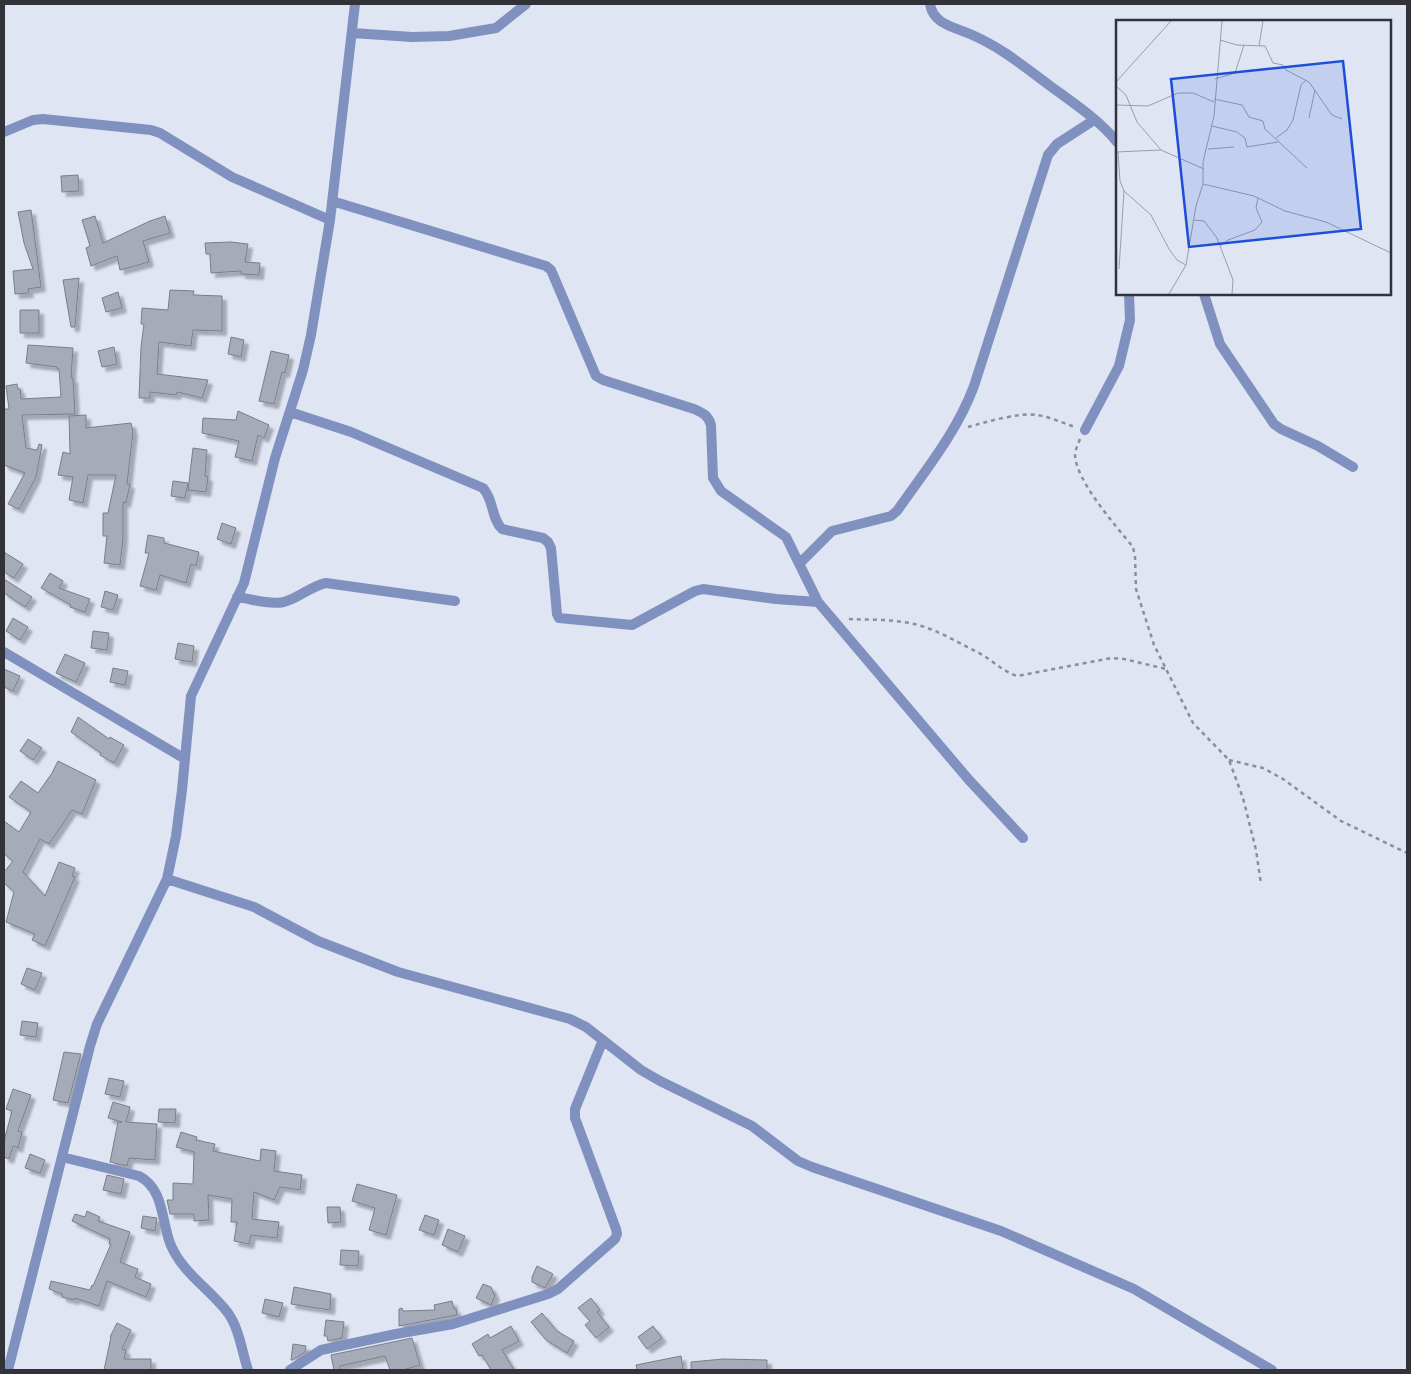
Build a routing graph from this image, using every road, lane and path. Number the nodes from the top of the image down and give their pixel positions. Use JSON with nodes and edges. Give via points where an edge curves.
{"nodes":[{"id":1,"x":355,"y":4,"type":"edge"},
{"id":2,"x":526,"y":4,"type":"edge"},
{"id":3,"x":930,"y":4,"type":"edge"},
{"id":4,"x":352,"y":33,"type":"junction"},
{"id":5,"x":1094,"y":120,"type":"junction"},
{"id":6,"x":4,"y":132,"type":"edge"},
{"id":7,"x":1116,"y":141,"type":"edge"},
{"id":8,"x":332,"y":201,"type":"junction"},
{"id":9,"x":330,"y":220,"type":"junction"},
{"id":10,"x":1129,"y":295,"type":"edge"},
{"id":11,"x":1204,"y":295,"type":"edge"},
{"id":12,"x":290,"y":412,"type":"junction"},
{"id":13,"x":1085,"y":430,"type":"junction"},
{"id":14,"x":953,"y":432,"type":"junction"},
{"id":15,"x":1353,"y":467,"type":"dead end"},
{"id":16,"x":800,"y":563,"type":"junction"},
{"id":17,"x":237,"y":597,"type":"junction"},
{"id":18,"x":455,"y":601,"type":"dead end"},
{"id":19,"x":818,"y":602,"type":"junction"},
{"id":20,"x":832,"y":618,"type":"junction"},
{"id":21,"x":4,"y":652,"type":"edge"},
{"id":22,"x":1166,"y":669,"type":"junction"},
{"id":23,"x":185,"y":759,"type":"junction"},
{"id":24,"x":1229,"y":760,"type":"junction"},
{"id":25,"x":1023,"y":838,"type":"dead end"},
{"id":26,"x":1407,"y":853,"type":"edge"},
{"id":27,"x":167,"y":879,"type":"junction"},
{"id":28,"x":1261,"y":884,"type":"dead end"},
{"id":29,"x":603,"y":1040,"type":"junction"},
{"id":30,"x":62,"y":1157,"type":"junction"},
{"id":31,"x":8,"y":1370,"type":"edge"},
{"id":32,"x":248,"y":1370,"type":"edge"},
{"id":33,"x":290,"y":1370,"type":"edge"},
{"id":34,"x":1272,"y":1370,"type":"edge"}],
"edges":[{"from":1,"to":4,"type":"street"},
{"from":2,"to":4,"type":"street","via":[[496,28],[449,36]]},
{"from":3,"to":5,"type":"street","via":[[939,21],[1002,50]]},
{"from":4,"to":8,"type":"street"},
{"from":5,"to":7,"type":"street"},
{"from":5,"to":14,"type":"street","via":[[1057,144],[1048,155],[974,386]]},
{"from":6,"to":9,"type":"street","via":[[43,119],[151,130],[232,177]]},
{"from":8,"to":9,"type":"street"},
{"from":8,"to":16,"type":"street","via":[[546,266],[553,274],[596,376],[703,412],[711,425],[715,484],[786,537]]},
{"from":9,"to":12,"type":"street","via":[[311,335]]},
{"from":10,"to":13,"type":"street","via":[[1130,320],[1119,366]]},
{"from":11,"to":15,"type":"street","via":[[1220,344],[1274,424]]},
{"from":12,"to":17,"type":"street","via":[[246,576]]},
{"from":12,"to":19,"type":"street","via":[[351,432],[484,488],[490,495],[502,529],[548,542],[559,618],[632,625],[703,589]]},
{"from":13,"to":14,"type":"path","via":[[1037,415],[992,421]]},
{"from":13,"to":22,"type":"path","via":[[1076,447],[1076,461],[1090,493],[1133,547],[1136,589],[1154,645]]},
{"from":14,"to":16,"type":"street","via":[[897,511],[891,516],[832,531]]},
{"from":16,"to":19,"type":"street"},
{"from":17,"to":18,"type":"street","via":[[285,602],[326,583]]},
{"from":17,"to":23,"type":"street","via":[[191,696]]},
{"from":19,"to":20,"type":"street"},
{"from":20,"to":22,"type":"path","via":[[915,624],[986,656],[1017,676],[1110,658]]},
{"from":20,"to":25,"type":"street","via":[[969,780]]},
{"from":21,"to":23,"type":"street"},
{"from":22,"to":24,"type":"path","via":[[1193,723]]},
{"from":23,"to":27,"type":"street","via":[[176,836]]},
{"from":24,"to":26,"type":"path","via":[[1263,768],[1340,821]]},
{"from":24,"to":28,"type":"path","via":[[1245,807]]},
{"from":27,"to":29,"type":"street","via":[[254,907],[318,941],[398,972],[570,1019]]},
{"from":27,"to":30,"type":"street","via":[[97,1024]]},
{"from":29,"to":33,"type":"street","via":[[575,1109],[575,1118],[616,1229],[615,1239],[548,1294],[453,1324],[321,1350]]},
{"from":29,"to":34,"type":"street","via":[[641,1070],[752,1126],[812,1168],[1000,1231],[1105,1276],[1134,1289]]},
{"from":30,"to":31,"type":"street"},
{"from":30,"to":32,"type":"street","via":[[147,1180],[160,1200],[170,1242],[177,1256],[229,1314]]}]}
